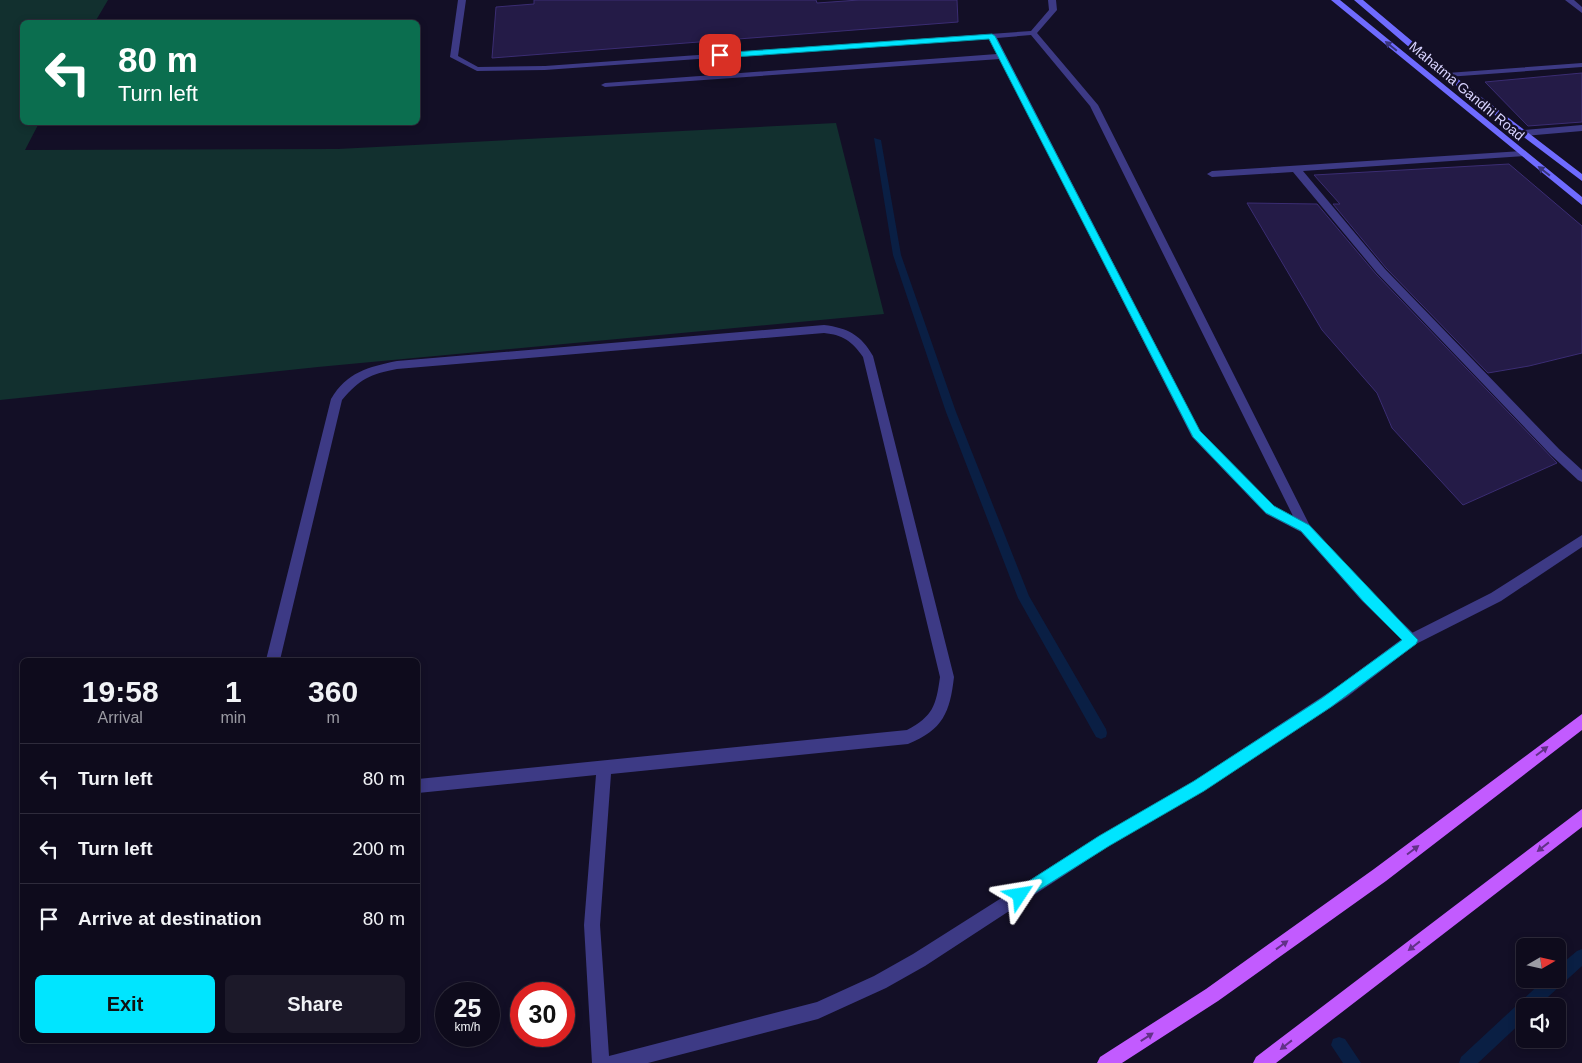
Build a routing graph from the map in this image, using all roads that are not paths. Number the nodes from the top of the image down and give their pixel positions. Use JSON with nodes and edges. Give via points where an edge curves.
{"nodes":[{"id":1,"x":462,"y":0,"type":"edge"},
{"id":2,"x":1052,"y":0,"type":"edge"},
{"id":3,"x":1335,"y":0,"type":"edge"},
{"id":4,"x":1358,"y":0,"type":"edge"},
{"id":5,"x":1569,"y":0,"type":"edge"},
{"id":6,"x":1582,"y":11,"type":"edge"},
{"id":7,"x":1033,"y":33,"type":"junction"},
{"id":8,"x":992,"y":36,"type":"junction"},
{"id":9,"x":1002,"y":56,"type":"junction"},
{"id":10,"x":1582,"y":65,"type":"edge"},
{"id":11,"x":1448,"y":75,"type":"junction"},
{"id":12,"x":605,"y":85,"type":"dead end"},
{"id":13,"x":1582,"y":128,"type":"edge"},
{"id":14,"x":1522,"y":133,"type":"junction"},
{"id":15,"x":1522,"y":154,"type":"junction"},
{"id":16,"x":1297,"y":170,"type":"junction"},
{"id":17,"x":1212,"y":174,"type":"dead end"},
{"id":18,"x":1582,"y":178,"type":"edge"},
{"id":19,"x":1582,"y":202,"type":"edge"},
{"id":20,"x":1582,"y":477,"type":"edge"},
{"id":21,"x":1305,"y":528,"type":"junction"},
{"id":22,"x":1582,"y":540,"type":"edge"},
{"id":23,"x":1411,"y":640,"type":"junction"},
{"id":24,"x":273,"y":658,"type":"edge"},
{"id":25,"x":1582,"y":721,"type":"edge"},
{"id":26,"x":604,"y":769,"type":"junction"},
{"id":27,"x":420,"y":786,"type":"edge"},
{"id":28,"x":1582,"y":817,"type":"edge"},
{"id":29,"x":602,"y":1063,"type":"edge"},
{"id":30,"x":614,"y":1063,"type":"edge"},
{"id":31,"x":1106,"y":1063,"type":"edge"},
{"id":32,"x":1262,"y":1063,"type":"edge"}],
"edges":[{"from":1,"to":8,"type":"street","via":[[454,57],[477,69],[545,68]]},
{"from":2,"to":7,"type":"street","via":[[1053,10]]},
{"from":15,"to":3,"type":"main road","name":"Mahatma Gandhi Road","one_way":true},
{"from":4,"to":11,"type":"main road","name":"Mahatma Gandhi Road"},
{"from":5,"to":6,"type":"street"},
{"from":7,"to":8,"type":"street"},
{"from":7,"to":21,"type":"street","via":[[1094,106]]},
{"from":8,"to":9,"type":"street"},
{"from":9,"to":12,"type":"street"},
{"from":9,"to":21,"type":"street","via":[[1196,434],[1270,510]]},
{"from":10,"to":11,"type":"street"},
{"from":11,"to":14,"type":"main road","name":"Mahatma Gandhi Road"},
{"from":13,"to":14,"type":"street"},
{"from":14,"to":18,"type":"main road","name":"Mahatma Gandhi Road"},
{"from":15,"to":16,"type":"street"},
{"from":19,"to":15,"type":"main road","name":"Mahatma Gandhi Road","one_way":true},
{"from":16,"to":17,"type":"street"},
{"from":16,"to":20,"type":"street","via":[[1381,271]]},
{"from":21,"to":23,"type":"street"},
{"from":22,"to":23,"type":"street","via":[[1496,597]]},
{"from":23,"to":30,"type":"street","via":[[1342,692],[1199,786],[1104,841],[880,982],[818,1010]]},
{"from":24,"to":26,"type":"street","via":[[337,399],[353,380],[371,370],[397,364],[824,328],[841,330],[856,338],[868,356],[948,677],[938,717],[908,737]]},
{"from":31,"to":25,"type":"main road","one_way":true,"via":[[1212,995],[1380,875]]},
{"from":26,"to":27,"type":"street"},
{"from":26,"to":29,"type":"street","via":[[592,925]]},
{"from":28,"to":32,"type":"main road","one_way":true}]}
